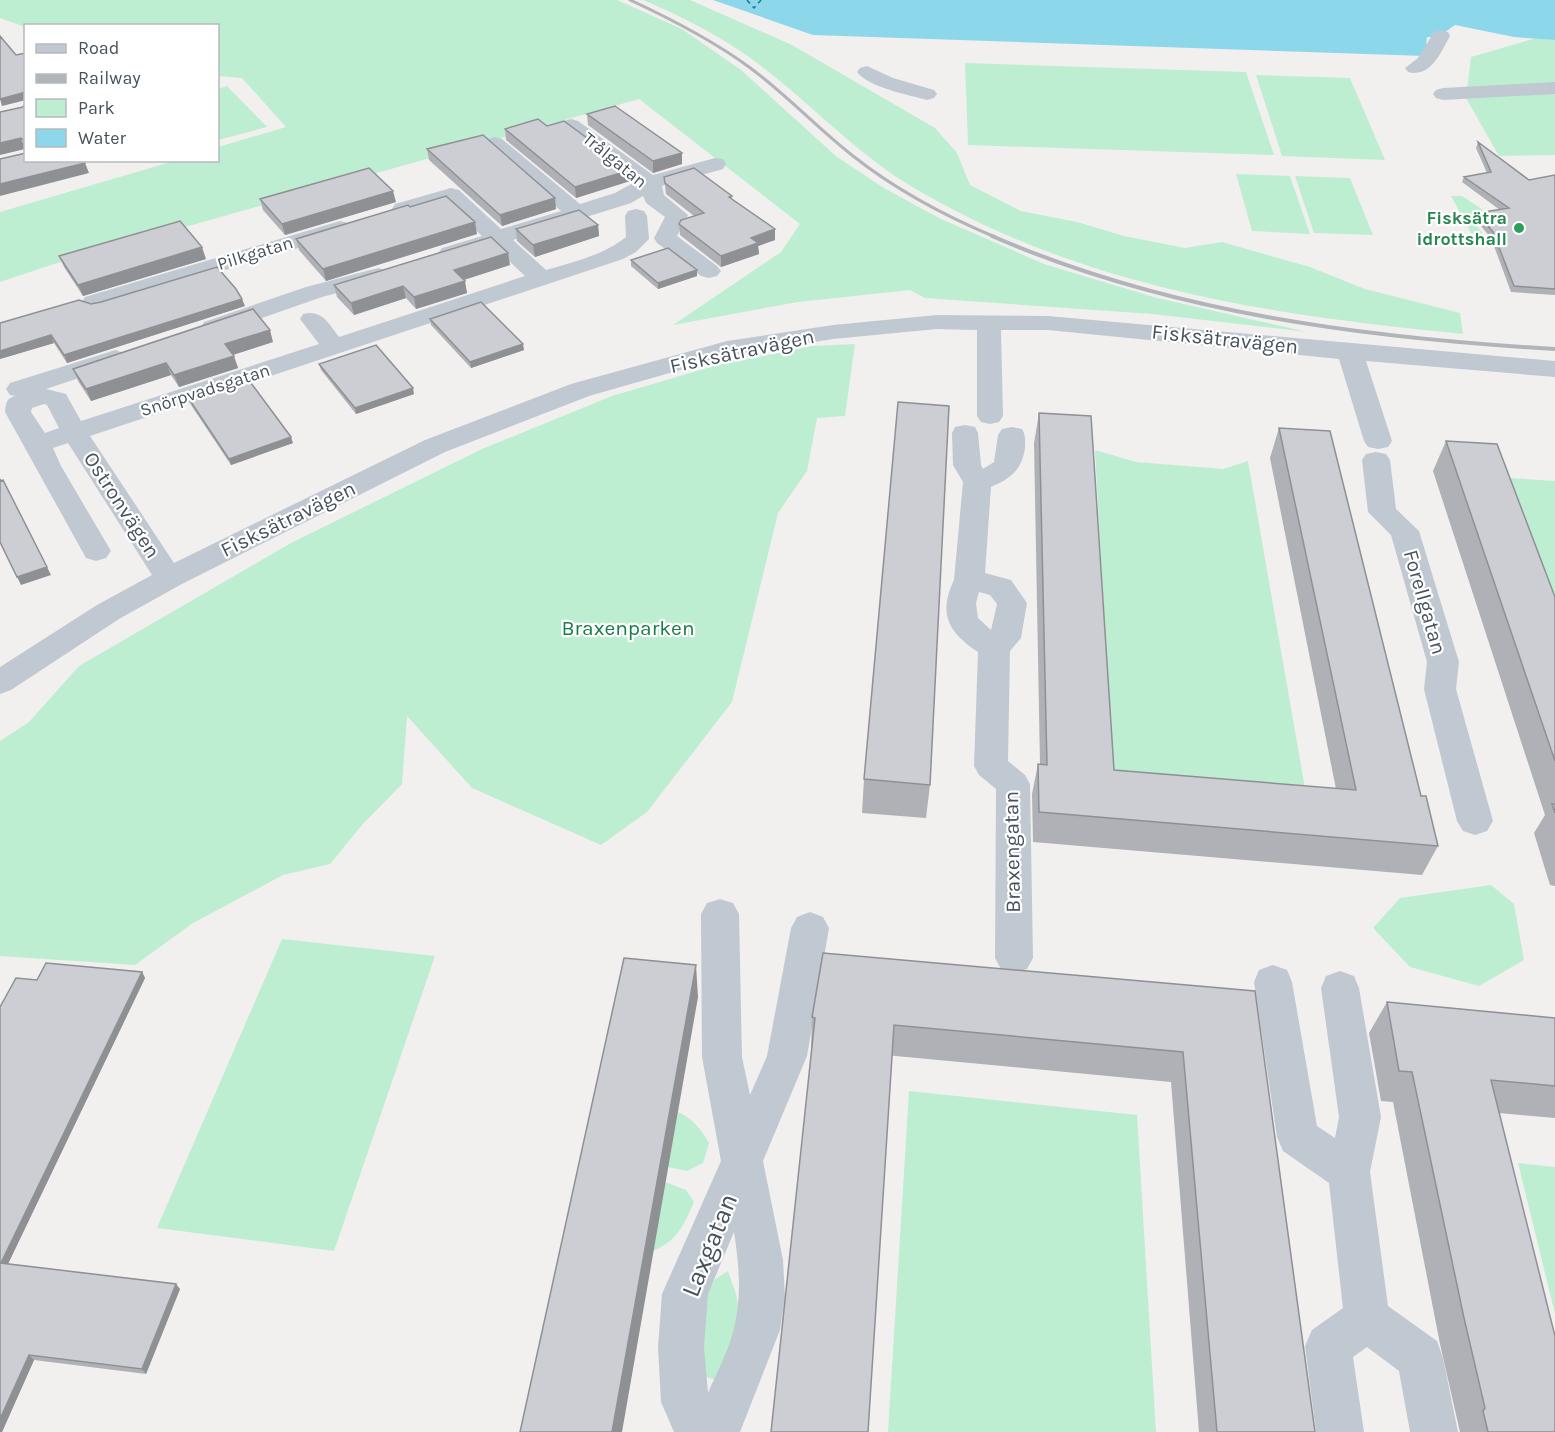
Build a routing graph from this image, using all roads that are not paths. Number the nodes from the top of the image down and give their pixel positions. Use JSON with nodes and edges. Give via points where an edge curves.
{"nodes":[{"id":1,"x":1441,"y":36,"type":"dead end"},
{"id":2,"x":1415,"y":68,"type":"dead end"},
{"id":3,"x":867,"y":72,"type":"dead end"},
{"id":4,"x":1555,"y":88,"type":"edge"},
{"id":5,"x":927,"y":94,"type":"dead end"},
{"id":6,"x":1443,"y":94,"type":"dead end"},
{"id":7,"x":571,"y":126,"type":"edge"},
{"id":8,"x":495,"y":144,"type":"edge"},
{"id":9,"x":715,"y":164,"type":"dead end"},
{"id":10,"x":650,"y":183,"type":"junction"},
{"id":11,"x":577,"y":213,"type":"junction"},
{"id":12,"x":384,"y":215,"type":"edge"},
{"id":13,"x":636,"y":216,"type":"dead end"},
{"id":14,"x":362,"y":221,"type":"edge"},
{"id":15,"x":496,"y":239,"type":"junction"},
{"id":16,"x":428,"y":260,"type":"edge"},
{"id":17,"x":405,"y":267,"type":"edge"},
{"id":18,"x":709,"y":271,"type":"dead end"},
{"id":19,"x":541,"y":278,"type":"junction"},
{"id":20,"x":94,"y":302,"type":"edge"},
{"id":21,"x":312,"y":319,"type":"dead end"},
{"id":22,"x":988,"y":322,"type":"junction"},
{"id":23,"x":187,"y":335,"type":"edge"},
{"id":24,"x":335,"y":348,"type":"junction"},
{"id":25,"x":1350,"y":352,"type":"junction"},
{"id":26,"x":132,"y":353,"type":"edge"},
{"id":27,"x":1555,"y":369,"type":"edge"},
{"id":28,"x":0,"y":395,"type":"edge"},
{"id":29,"x":990,"y":416,"type":"dead end"},
{"id":30,"x":74,"y":432,"type":"junction"},
{"id":31,"x":965,"y":433,"type":"dead end"},
{"id":32,"x":1012,"y":435,"type":"dead end"},
{"id":33,"x":38,"y":444,"type":"junction"},
{"id":34,"x":977,"y":482,"type":"junction"},
{"id":35,"x":96,"y":551,"type":"dead end"},
{"id":36,"x":169,"y":578,"type":"junction"},
{"id":37,"x":969,"y":580,"type":"junction"},
{"id":38,"x":994,"y":647,"type":"junction"},
{"id":39,"x":0,"y":682,"type":"edge"},
{"id":40,"x":1475,"y":821,"type":"dead end"},
{"id":41,"x":720,"y":914,"type":"dead end"},
{"id":42,"x":810,"y":928,"type":"dead end"},
{"id":43,"x":1014,"y":958,"type":"dead end"},
{"id":44,"x":1273,"y":982,"type":"dead end"},
{"id":45,"x":1340,"y":988,"type":"dead end"},
{"id":46,"x":741,"y":1165,"type":"junction"},
{"id":47,"x":1349,"y":1172,"type":"junction"},
{"id":48,"x":1367,"y":1319,"type":"junction"},
{"id":49,"x":699,"y":1432,"type":"edge"},
{"id":50,"x":716,"y":1432,"type":"edge"},
{"id":51,"x":1340,"y":1432,"type":"edge"},
{"id":52,"x":1434,"y":1432,"type":"edge"}],
"edges":[{"from":1,"to":2,"type":"street","via":[[1425,62]]},
{"from":3,"to":5,"type":"street"},
{"from":4,"to":6,"type":"street"},
{"from":7,"to":10,"type":"street","name":"Trålgatan"},
{"from":8,"to":11,"type":"street"},
{"from":9,"to":10,"type":"street"},
{"from":10,"to":11,"type":"street","via":[[623,198]]},
{"from":10,"to":18,"type":"street","name":"Trålgatan","via":[[654,198],[676,215],[665,238]]},
{"from":11,"to":15,"type":"street"},
{"from":12,"to":15,"type":"street","via":[[451,195]]},
{"from":13,"to":19,"type":"street","name":"Snörpvadsgatan","via":[[638,239],[630,248]]},
{"from":14,"to":20,"type":"street","name":"Pilkgatan"},
{"from":15,"to":16,"type":"street"},
{"from":15,"to":19,"type":"street"},
{"from":17,"to":23,"type":"street","via":[[314,292]]},
{"from":19,"to":24,"type":"street","name":"Snörpvadsgatan"},
{"from":21,"to":24,"type":"street"},
{"from":22,"to":25,"type":"street","name":"Fisksätravägen","via":[[1048,323]]},
{"from":22,"to":29,"type":"street"},
{"from":22,"to":36,"type":"street","name":"Fisksätravägen","via":[[937,322],[833,332],[727,350],[580,390],[435,446]]},
{"from":24,"to":30,"type":"street","name":"Snörpvadsgatan"},
{"from":25,"to":27,"type":"street","name":"Fisksätravägen"},
{"from":25,"to":40,"type":"street","name":"Forellgatan","via":[[1377,451],[1382,512],[1404,531],[1443,662],[1440,689]]},
{"from":26,"to":28,"type":"street"},
{"from":30,"to":33,"type":"street","name":"Ostronvägen"},
{"from":30,"to":33,"type":"street","name":"Ostronvägen","via":[[52,397],[19,403],[18,412]]},
{"from":30,"to":36,"type":"street","name":"Ostronvägen"},
{"from":31,"to":34,"type":"street","via":[[967,465]]},
{"from":32,"to":34,"type":"street","via":[[1010,459],[1002,472]]},
{"from":33,"to":35,"type":"street","name":"Ostronvägen"},
{"from":34,"to":37,"type":"street"},
{"from":36,"to":39,"type":"street","name":"Fisksätravägen","via":[[108,612]]},
{"from":37,"to":38,"type":"street","via":[[961,595],[960,618],[971,633]]},
{"from":37,"to":38,"type":"street","name":"Braxengatan","via":[[1000,587],[1011,603],[1005,638]]},
{"from":38,"to":43,"type":"street","name":"Braxengatan","via":[[991,766],[1013,784]]},
{"from":41,"to":46,"type":"street","name":"Laxgatan","via":[[722,1057]]},
{"from":42,"to":46,"type":"street","name":"Laxgatan","via":[[787,1056]]},
{"from":44,"to":47,"type":"street","via":[[1298,1137]]},
{"from":45,"to":47,"type":"street","via":[[1360,1117]]},
{"from":46,"to":49,"type":"street","name":"Laxgatan","via":[[685,1294],[681,1347],[685,1402]]},
{"from":46,"to":50,"type":"street","name":"Laxgatan","via":[[760,1260],[762,1297],[758,1330]]},
{"from":47,"to":48,"type":"street"},
{"from":48,"to":51,"type":"street","via":[[1328,1346]]},
{"from":48,"to":52,"type":"street","via":[[1420,1358]]}]}
